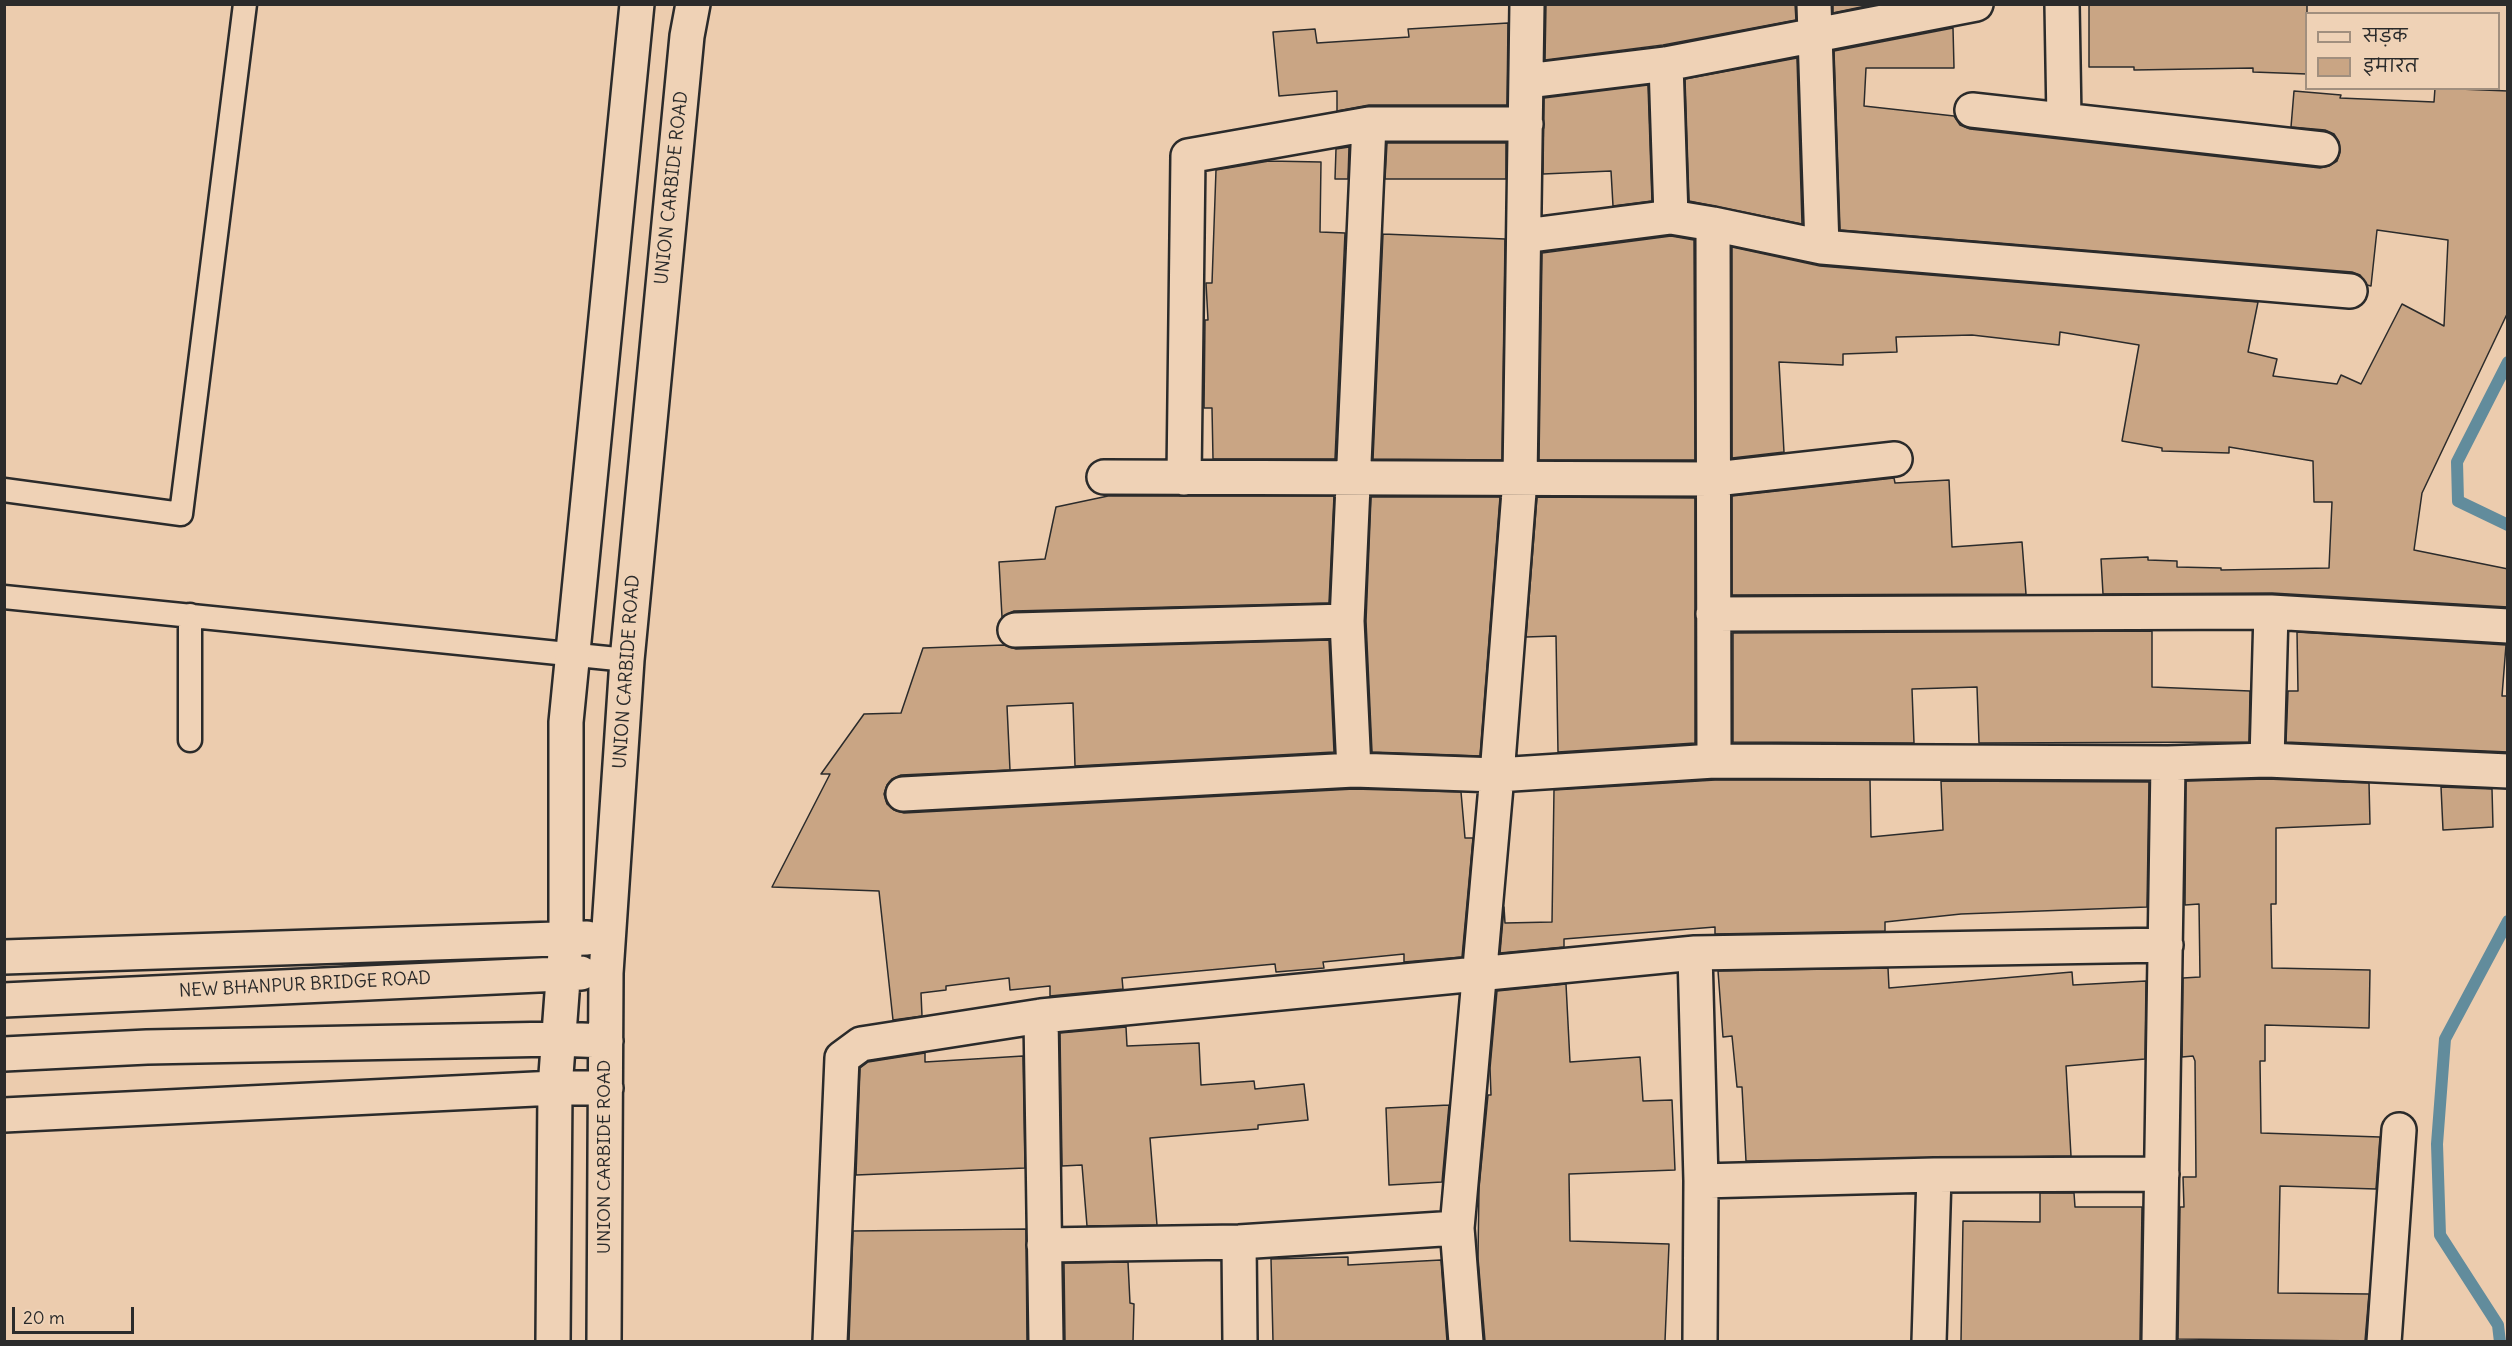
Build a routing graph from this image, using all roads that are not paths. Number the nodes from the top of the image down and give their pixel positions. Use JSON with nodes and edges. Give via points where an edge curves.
{"nodes":[{"id":1,"x":245,"y":4,"type":"edge"},
{"id":2,"x":637,"y":4,"type":"edge"},
{"id":3,"x":693,"y":4,"type":"edge"},
{"id":4,"x":1527,"y":4,"type":"edge"},
{"id":5,"x":1976,"y":4,"type":"edge"},
{"id":6,"x":2062,"y":4,"type":"edge"},
{"id":7,"x":1815,"y":20,"type":"edge"},
{"id":8,"x":1666,"y":64,"type":"junction"},
{"id":9,"x":1527,"y":81,"type":"junction"},
{"id":10,"x":1972,"y":110,"type":"dead end"},
{"id":11,"x":2064,"y":120,"type":"junction"},
{"id":12,"x":1369,"y":124,"type":"junction"},
{"id":13,"x":1526,"y":124,"type":"junction"},
{"id":14,"x":2322,"y":148,"type":"dead end"},
{"id":15,"x":1671,"y":217,"type":"junction"},
{"id":16,"x":1713,"y":224,"type":"junction"},
{"id":17,"x":1524,"y":236,"type":"junction"},
{"id":18,"x":1822,"y":247,"type":"junction"},
{"id":19,"x":2350,"y":291,"type":"dead end"},
{"id":20,"x":1895,"y":459,"type":"dead end"},
{"id":21,"x":1104,"y":477,"type":"dead end"},
{"id":22,"x":1184,"y":478,"type":"junction"},
{"id":23,"x":1355,"y":478,"type":"junction"},
{"id":24,"x":1520,"y":478,"type":"junction"},
{"id":25,"x":1715,"y":479,"type":"junction"},
{"id":26,"x":4,"y":490,"type":"edge"},
{"id":27,"x":4,"y":597,"type":"edge"},
{"id":28,"x":2271,"y":612,"type":"junction"},
{"id":29,"x":1713,"y":614,"type":"junction"},
{"id":30,"x":190,"y":615,"type":"junction"},
{"id":31,"x":1347,"y":621,"type":"junction"},
{"id":32,"x":2508,"y":626,"type":"edge"},
{"id":33,"x":1015,"y":630,"type":"dead end"},
{"id":34,"x":570,"y":653,"type":"junction"},
{"id":35,"x":627,"y":660,"type":"junction"},
{"id":36,"x":190,"y":740,"type":"dead end"},
{"id":37,"x":2267,"y":760,"type":"junction"},
{"id":38,"x":1714,"y":761,"type":"junction"},
{"id":39,"x":2168,"y":763,"type":"junction"},
{"id":40,"x":1354,"y":770,"type":"junction"},
{"id":41,"x":2508,"y":771,"type":"edge"},
{"id":42,"x":1497,"y":775,"type":"junction"},
{"id":43,"x":903,"y":794,"type":"dead end"},
{"id":44,"x":609,"y":938,"type":"junction"},
{"id":45,"x":566,"y":939,"type":"junction"},
{"id":46,"x":2166,"y":945,"type":"junction"},
{"id":47,"x":1695,"y":953,"type":"junction"},
{"id":48,"x":4,"y":957,"type":"edge"},
{"id":49,"x":561,"y":972,"type":"junction"},
{"id":50,"x":1478,"y":972,"type":"junction"},
{"id":51,"x":606,"y":973,"type":"junction"},
{"id":52,"x":4,"y":1000,"type":"edge"},
{"id":53,"x":1041,"y":1016,"type":"junction"},
{"id":54,"x":557,"y":1039,"type":"junction"},
{"id":55,"x":606,"y":1041,"type":"junction"},
{"id":56,"x":4,"y":1054,"type":"edge"},
{"id":57,"x":555,"y":1088,"type":"junction"},
{"id":58,"x":606,"y":1088,"type":"junction"},
{"id":59,"x":4,"y":1115,"type":"edge"},
{"id":60,"x":2399,"y":1130,"type":"dead end"},
{"id":61,"x":2162,"y":1174,"type":"junction"},
{"id":62,"x":1934,"y":1175,"type":"junction"},
{"id":63,"x":1701,"y":1181,"type":"junction"},
{"id":64,"x":1457,"y":1228,"type":"junction"},
{"id":65,"x":1239,"y":1242,"type":"junction"},
{"id":66,"x":1044,"y":1245,"type":"junction"},
{"id":67,"x":553,"y":1341,"type":"edge"},
{"id":68,"x":604,"y":1341,"type":"edge"},
{"id":69,"x":830,"y":1341,"type":"edge"},
{"id":70,"x":1046,"y":1341,"type":"edge"},
{"id":71,"x":1240,"y":1341,"type":"edge"},
{"id":72,"x":1466,"y":1341,"type":"edge"},
{"id":73,"x":1700,"y":1341,"type":"edge"},
{"id":74,"x":1929,"y":1341,"type":"edge"},
{"id":75,"x":2159,"y":1341,"type":"edge"},
{"id":76,"x":2384,"y":1341,"type":"edge"}],
"edges":[{"from":1,"to":26,"type":"lane","via":[[181,514]]},
{"from":2,"to":34,"type":"street"},
{"from":3,"to":35,"type":"street","name":"UNION CARBIDE ROAD"},
{"from":4,"to":9,"type":"street"},
{"from":5,"to":7,"type":"street"},
{"from":6,"to":11,"type":"street"},
{"from":7,"to":8,"type":"street"},
{"from":7,"to":18,"type":"street"},
{"from":8,"to":9,"type":"street"},
{"from":8,"to":15,"type":"street"},
{"from":9,"to":13,"type":"street"},
{"from":10,"to":11,"type":"street"},
{"from":11,"to":14,"type":"street"},
{"from":12,"to":13,"type":"street"},
{"from":12,"to":22,"type":"street","via":[[1188,156]]},
{"from":12,"to":23,"type":"street"},
{"from":13,"to":17,"type":"street"},
{"from":15,"to":16,"type":"street"},
{"from":15,"to":17,"type":"street"},
{"from":16,"to":18,"type":"street"},
{"from":16,"to":25,"type":"street"},
{"from":17,"to":24,"type":"street"},
{"from":18,"to":19,"type":"street"},
{"from":20,"to":25,"type":"street"},
{"from":21,"to":22,"type":"street"},
{"from":22,"to":23,"type":"street"},
{"from":23,"to":24,"type":"street"},
{"from":23,"to":31,"type":"street"},
{"from":24,"to":25,"type":"street"},
{"from":24,"to":42,"type":"street"},
{"from":25,"to":29,"type":"street"},
{"from":27,"to":30,"type":"lane"},
{"from":28,"to":29,"type":"street"},
{"from":28,"to":32,"type":"street"},
{"from":28,"to":37,"type":"street"},
{"from":29,"to":38,"type":"street"},
{"from":30,"to":34,"type":"lane"},
{"from":30,"to":36,"type":"lane"},
{"from":31,"to":33,"type":"street"},
{"from":31,"to":40,"type":"street"},
{"from":34,"to":35,"type":"lane"},
{"from":34,"to":45,"type":"street","via":[[566,722]]},
{"from":35,"to":44,"type":"street","name":"UNION CARBIDE ROAD"},
{"from":37,"to":39,"type":"street"},
{"from":37,"to":41,"type":"street"},
{"from":38,"to":39,"type":"street"},
{"from":38,"to":42,"type":"street"},
{"from":39,"to":46,"type":"street"},
{"from":40,"to":42,"type":"street"},
{"from":40,"to":43,"type":"street"},
{"from":42,"to":50,"type":"street"},
{"from":44,"to":45,"type":"street"},
{"from":44,"to":51,"type":"street","name":"UNION CARBIDE ROAD"},
{"from":45,"to":48,"type":"street"},
{"from":45,"to":49,"type":"street"},
{"from":46,"to":47,"type":"street"},
{"from":46,"to":61,"type":"street"},
{"from":47,"to":50,"type":"street"},
{"from":47,"to":63,"type":"street"},
{"from":49,"to":51,"type":"street","name":"NEW BHANPUR BRIDGE ROAD"},
{"from":49,"to":52,"type":"street","name":"NEW BHANPUR BRIDGE ROAD"},
{"from":49,"to":54,"type":"street"},
{"from":50,"to":53,"type":"street"},
{"from":50,"to":64,"type":"street"},
{"from":51,"to":55,"type":"street","name":"UNION CARBIDE ROAD"},
{"from":53,"to":66,"type":"street"},
{"from":53,"to":69,"type":"street","via":[[861,1044],[842,1058]]},
{"from":54,"to":55,"type":"street"},
{"from":54,"to":56,"type":"street","via":[[147,1047]]},
{"from":54,"to":57,"type":"street"},
{"from":55,"to":58,"type":"street","name":"UNION CARBIDE ROAD"},
{"from":57,"to":58,"type":"street"},
{"from":57,"to":59,"type":"street"},
{"from":57,"to":67,"type":"street"},
{"from":58,"to":68,"type":"street","name":"UNION CARBIDE ROAD"},
{"from":60,"to":76,"type":"street"},
{"from":61,"to":62,"type":"street"},
{"from":61,"to":75,"type":"street"},
{"from":62,"to":63,"type":"street"},
{"from":62,"to":74,"type":"street"},
{"from":63,"to":73,"type":"street"},
{"from":64,"to":65,"type":"street"},
{"from":64,"to":72,"type":"street"},
{"from":65,"to":66,"type":"street"},
{"from":65,"to":71,"type":"street"},
{"from":66,"to":70,"type":"street"}]}
